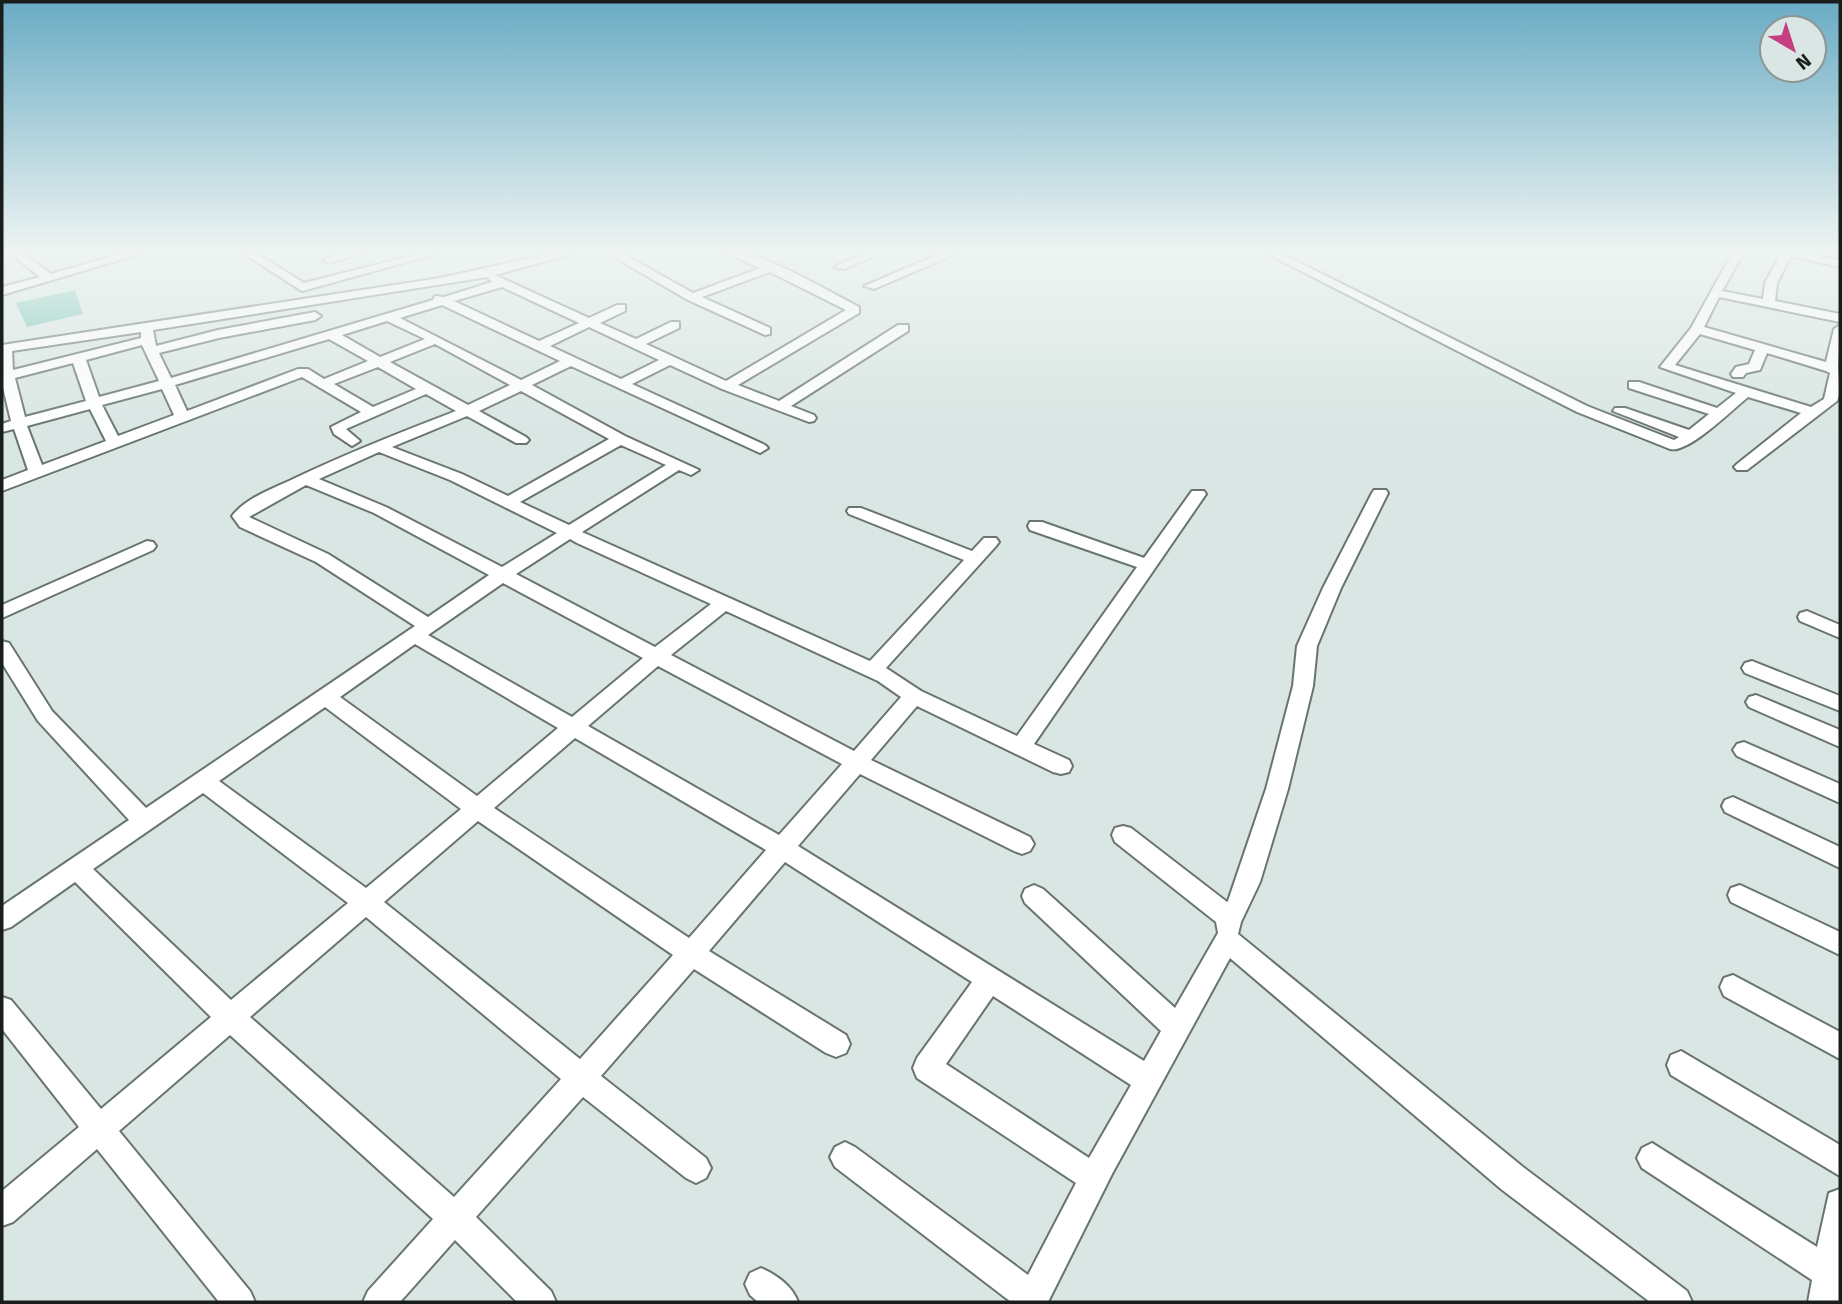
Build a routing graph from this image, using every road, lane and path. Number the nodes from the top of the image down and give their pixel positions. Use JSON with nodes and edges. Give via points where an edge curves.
{"nodes":[{"id":1,"x":265,"y":311,"type":"edge"},
{"id":2,"x":275,"y":311,"type":"edge"},
{"id":3,"x":409,"y":311,"type":"edge"},
{"id":4,"x":464,"y":311,"type":"edge"},
{"id":5,"x":563,"y":311,"type":"edge"},
{"id":6,"x":615,"y":311,"type":"edge"},
{"id":7,"x":723,"y":311,"type":"edge"},
{"id":8,"x":854,"y":311,"type":"edge"},
{"id":9,"x":1386,"y":311,"type":"edge"},
{"id":10,"x":1706,"y":311,"type":"edge"},
{"id":11,"x":1801,"y":311,"type":"edge"},
{"id":12,"x":315,"y":316,"type":"dead end"},
{"id":13,"x":388,"y":317,"type":"junction"},
{"id":14,"x":1840,"y":318,"type":"edge"},
{"id":15,"x":284,"y":322,"type":"junction"},
{"id":16,"x":589,"y":323,"type":"junction"},
{"id":17,"x":675,"y":325,"type":"dead end"},
{"id":18,"x":903,"y":328,"type":"dead end"},
{"id":19,"x":1697,"y":329,"type":"junction"},
{"id":20,"x":1840,"y":329,"type":"edge"},
{"id":21,"x":765,"y":331,"type":"dead end"},
{"id":22,"x":330,"y":334,"type":"junction"},
{"id":23,"x":149,"y":339,"type":"junction"},
{"id":24,"x":436,"y":339,"type":"junction"},
{"id":25,"x":302,"y":343,"type":"junction"},
{"id":26,"x":636,"y":344,"type":"junction"},
{"id":27,"x":539,"y":346,"type":"junction"},
{"id":28,"x":1762,"y":348,"type":"junction"},
{"id":29,"x":3,"y":349,"type":"edge"},
{"id":30,"x":272,"y":352,"type":"junction"},
{"id":31,"x":78,"y":358,"type":"junction"},
{"id":32,"x":377,"y":360,"type":"junction"},
{"id":33,"x":670,"y":360,"type":"junction"},
{"id":34,"x":571,"y":362,"type":"junction"},
{"id":35,"x":1836,"y":371,"type":"edge"},
{"id":36,"x":303,"y":372,"type":"junction"},
{"id":37,"x":1738,"y":374,"type":"dead end"},
{"id":38,"x":4,"y":377,"type":"edge"},
{"id":39,"x":166,"y":383,"type":"junction"},
{"id":40,"x":323,"y":384,"type":"junction"},
{"id":41,"x":621,"y":384,"type":"junction"},
{"id":42,"x":1634,"y":385,"type":"dead end"},
{"id":43,"x":519,"y":386,"type":"junction"},
{"id":44,"x":727,"y":386,"type":"junction"},
{"id":45,"x":427,"y":389,"type":"junction"},
{"id":46,"x":1746,"y":391,"type":"junction"},
{"id":47,"x":94,"y":403,"type":"junction"},
{"id":48,"x":780,"y":407,"type":"junction"},
{"id":49,"x":1609,"y":407,"type":"dead end"},
{"id":50,"x":468,"y":411,"type":"junction"},
{"id":51,"x":371,"y":412,"type":"junction"},
{"id":52,"x":1811,"y":412,"type":"junction"},
{"id":53,"x":1720,"y":413,"type":"junction"},
{"id":54,"x":182,"y":416,"type":"junction"},
{"id":55,"x":809,"y":418,"type":"dead end"},
{"id":56,"x":18,"y":424,"type":"junction"},
{"id":57,"x":2,"y":428,"type":"edge"},
{"id":58,"x":1692,"y":436,"type":"junction"},
{"id":59,"x":620,"y":439,"type":"junction"},
{"id":60,"x":521,"y":440,"type":"dead end"},
{"id":61,"x":352,"y":441,"type":"dead end"},
{"id":62,"x":114,"y":443,"type":"junction"},
{"id":63,"x":381,"y":447,"type":"junction"},
{"id":64,"x":760,"y":448,"type":"dead end"},
{"id":65,"x":1742,"y":467,"type":"dead end"},
{"id":66,"x":37,"y":472,"type":"junction"},
{"id":67,"x":307,"y":480,"type":"junction"},
{"id":68,"x":2,"y":486,"type":"edge"},
{"id":69,"x":1380,"y":493,"type":"dead end"},
{"id":70,"x":1198,"y":494,"type":"dead end"},
{"id":71,"x":509,"y":502,"type":"junction"},
{"id":72,"x":855,"y":511,"type":"dead end"},
{"id":73,"x":1036,"y":526,"type":"dead end"},
{"id":74,"x":572,"y":532,"type":"junction"},
{"id":75,"x":990,"y":542,"type":"dead end"},
{"id":76,"x":148,"y":546,"type":"dead end"},
{"id":77,"x":975,"y":558,"type":"junction"},
{"id":78,"x":1148,"y":565,"type":"junction"},
{"id":79,"x":502,"y":575,"type":"junction"},
{"id":80,"x":725,"y":603,"type":"junction"},
{"id":81,"x":2,"y":611,"type":"edge"},
{"id":82,"x":1807,"y":617,"type":"dead end"},
{"id":83,"x":421,"y":631,"type":"junction"},
{"id":84,"x":1840,"y":632,"type":"edge"},
{"id":85,"x":2,"y":648,"type":"edge"},
{"id":86,"x":656,"y":657,"type":"junction"},
{"id":87,"x":1752,"y":668,"type":"dead end"},
{"id":88,"x":873,"y":670,"type":"junction"},
{"id":89,"x":326,"y":696,"type":"junction"},
{"id":90,"x":914,"y":696,"type":"junction"},
{"id":91,"x":1756,"y":702,"type":"dead end"},
{"id":92,"x":1840,"y":704,"type":"edge"},
{"id":93,"x":575,"y":729,"type":"junction"},
{"id":94,"x":1840,"y":739,"type":"edge"},
{"id":95,"x":1020,"y":747,"type":"junction"},
{"id":96,"x":1744,"y":750,"type":"dead end"},
{"id":97,"x":856,"y":762,"type":"junction"},
{"id":98,"x":1061,"y":766,"type":"dead end"},
{"id":99,"x":203,"y":781,"type":"junction"},
{"id":100,"x":1840,"y":794,"type":"edge"},
{"id":101,"x":1733,"y":806,"type":"dead end"},
{"id":102,"x":478,"y":809,"type":"junction"},
{"id":103,"x":145,"y":821,"type":"junction"},
{"id":104,"x":1123,"y":835,"type":"dead end"},
{"id":105,"x":1022,"y":844,"type":"dead end"},
{"id":106,"x":782,"y":848,"type":"junction"},
{"id":107,"x":1840,"y":858,"type":"edge"},
{"id":108,"x":76,"y":868,"type":"junction"},
{"id":109,"x":1740,"y":895,"type":"dead end"},
{"id":110,"x":1034,"y":896,"type":"dead end"},
{"id":111,"x":366,"y":902,"type":"junction"},
{"id":112,"x":2,"y":919,"type":"edge"},
{"id":113,"x":1228,"y":929,"type":"junction"},
{"id":114,"x":1840,"y":944,"type":"edge"},
{"id":115,"x":691,"y":953,"type":"junction"},
{"id":116,"x":990,"y":978,"type":"junction"},
{"id":117,"x":1733,"y":987,"type":"dead end"},
{"id":118,"x":2,"y":1009,"type":"edge"},
{"id":119,"x":230,"y":1017,"type":"junction"},
{"id":120,"x":1178,"y":1029,"type":"junction"},
{"id":121,"x":836,"y":1044,"type":"dead end"},
{"id":122,"x":1840,"y":1046,"type":"edge"},
{"id":123,"x":1681,"y":1065,"type":"dead end"},
{"id":124,"x":581,"y":1078,"type":"junction"},
{"id":125,"x":1149,"y":1080,"type":"junction"},
{"id":126,"x":97,"y":1130,"type":"junction"},
{"id":127,"x":845,"y":1157,"type":"dead end"},
{"id":128,"x":1652,"y":1158,"type":"dead end"},
{"id":129,"x":1840,"y":1161,"type":"edge"},
{"id":130,"x":696,"y":1168,"type":"dead end"},
{"id":131,"x":1094,"y":1178,"type":"junction"},
{"id":132,"x":1840,"y":1204,"type":"edge"},
{"id":133,"x":2,"y":1210,"type":"edge"},
{"id":134,"x":454,"y":1219,"type":"junction"},
{"id":135,"x":1831,"y":1285,"type":"edge"},
{"id":136,"x":1032,"y":1301,"type":"edge"},
{"id":137,"x":239,"y":1302,"type":"edge"},
{"id":138,"x":379,"y":1302,"type":"edge"},
{"id":139,"x":540,"y":1302,"type":"edge"},
{"id":140,"x":1676,"y":1302,"type":"edge"}],
"edges":[{"from":1,"to":23,"type":"street"},
{"from":2,"to":15,"type":"street"},
{"from":3,"to":13,"type":"street"},
{"from":4,"to":27,"type":"street"},
{"from":5,"to":16,"type":"street"},
{"from":6,"to":16,"type":"street"},
{"from":7,"to":21,"type":"street"},
{"from":8,"to":44,"type":"street"},
{"from":9,"to":58,"type":"street","via":[[1582,409],[1675,446]]},
{"from":10,"to":19,"type":"street"},
{"from":11,"to":14,"type":"street"},
{"from":12,"to":15,"type":"street"},
{"from":13,"to":22,"type":"street"},
{"from":13,"to":24,"type":"street"},
{"from":15,"to":23,"type":"street","via":[[218,334]]},
{"from":15,"to":25,"type":"street"},
{"from":16,"to":26,"type":"street"},
{"from":16,"to":27,"type":"street"},
{"from":17,"to":26,"type":"street"},
{"from":18,"to":48,"type":"street"},
{"from":19,"to":28,"type":"street"},
{"from":19,"to":46,"type":"street","via":[[1667,367]]},
{"from":20,"to":35,"type":"street"},
{"from":22,"to":25,"type":"street"},
{"from":22,"to":32,"type":"street"},
{"from":23,"to":29,"type":"street"},
{"from":23,"to":31,"type":"street"},
{"from":23,"to":39,"type":"street"},
{"from":24,"to":32,"type":"street"},
{"from":24,"to":43,"type":"street"},
{"from":25,"to":30,"type":"street"},
{"from":26,"to":33,"type":"street"},
{"from":27,"to":34,"type":"street"},
{"from":28,"to":35,"type":"street"},
{"from":28,"to":37,"type":"street","via":[[1755,367]]},
{"from":29,"to":38,"type":"street"},
{"from":30,"to":36,"type":"street"},
{"from":30,"to":39,"type":"street"},
{"from":31,"to":38,"type":"street"},
{"from":31,"to":47,"type":"street"},
{"from":32,"to":40,"type":"street"},
{"from":32,"to":45,"type":"street"},
{"from":33,"to":41,"type":"street"},
{"from":33,"to":44,"type":"street"},
{"from":34,"to":41,"type":"street"},
{"from":34,"to":43,"type":"street"},
{"from":35,"to":52,"type":"street","via":[[1830,401]]},
{"from":36,"to":40,"type":"street"},
{"from":36,"to":54,"type":"street"},
{"from":38,"to":56,"type":"street"},
{"from":39,"to":47,"type":"street"},
{"from":39,"to":54,"type":"street"},
{"from":40,"to":51,"type":"street"},
{"from":41,"to":64,"type":"street"},
{"from":42,"to":53,"type":"street"},
{"from":43,"to":50,"type":"street"},
{"from":43,"to":59,"type":"street"},
{"from":44,"to":48,"type":"street"},
{"from":45,"to":50,"type":"street"},
{"from":45,"to":51,"type":"street"},
{"from":46,"to":52,"type":"street"},
{"from":46,"to":53,"type":"street"},
{"from":47,"to":56,"type":"street"},
{"from":47,"to":62,"type":"street"},
{"from":48,"to":55,"type":"street"},
{"from":49,"to":58,"type":"street"},
{"from":50,"to":60,"type":"street"},
{"from":50,"to":63,"type":"street"},
{"from":51,"to":61,"type":"street","via":[[338,427]]},
{"from":52,"to":65,"type":"street"},
{"from":53,"to":58,"type":"street"},
{"from":54,"to":62,"type":"street"},
{"from":56,"to":57,"type":"street"},
{"from":56,"to":66,"type":"street"},
{"from":59,"to":71,"type":"street"},
{"from":59,"to":74,"type":"street","via":[[685,467]]},
{"from":62,"to":66,"type":"street"},
{"from":63,"to":67,"type":"street"},
{"from":63,"to":71,"type":"street"},
{"from":66,"to":68,"type":"street"},
{"from":67,"to":79,"type":"street","via":[[380,510]]},
{"from":67,"to":83,"type":"street","via":[[251,506],[240,516],[322,558]]},
{"from":69,"to":113,"type":"street","via":[[1307,646],[1303,686],[1277,789]]},
{"from":70,"to":78,"type":"street"},
{"from":71,"to":74,"type":"street"},
{"from":72,"to":77,"type":"street"},
{"from":73,"to":78,"type":"street"},
{"from":74,"to":79,"type":"street"},
{"from":74,"to":80,"type":"street"},
{"from":75,"to":77,"type":"street"},
{"from":76,"to":81,"type":"street"},
{"from":77,"to":88,"type":"street"},
{"from":78,"to":95,"type":"street"},
{"from":79,"to":83,"type":"street"},
{"from":79,"to":86,"type":"street"},
{"from":80,"to":86,"type":"street"},
{"from":80,"to":88,"type":"street"},
{"from":82,"to":84,"type":"street"},
{"from":83,"to":89,"type":"street"},
{"from":83,"to":93,"type":"street"},
{"from":85,"to":103,"type":"street","via":[[45,716]]},
{"from":86,"to":93,"type":"street"},
{"from":86,"to":97,"type":"street"},
{"from":87,"to":92,"type":"street"},
{"from":88,"to":90,"type":"street"},
{"from":89,"to":99,"type":"street"},
{"from":89,"to":102,"type":"street"},
{"from":90,"to":95,"type":"street"},
{"from":90,"to":97,"type":"street"},
{"from":91,"to":94,"type":"street"},
{"from":93,"to":102,"type":"street"},
{"from":93,"to":106,"type":"street"},
{"from":95,"to":98,"type":"street"},
{"from":96,"to":100,"type":"street"},
{"from":97,"to":105,"type":"street"},
{"from":97,"to":106,"type":"street"},
{"from":99,"to":103,"type":"street"},
{"from":99,"to":111,"type":"street"},
{"from":101,"to":107,"type":"street"},
{"from":102,"to":111,"type":"street"},
{"from":102,"to":115,"type":"street"},
{"from":103,"to":108,"type":"street"},
{"from":104,"to":113,"type":"street"},
{"from":106,"to":115,"type":"street"},
{"from":106,"to":116,"type":"street"},
{"from":108,"to":112,"type":"street"},
{"from":108,"to":119,"type":"street"},
{"from":109,"to":114,"type":"street"},
{"from":110,"to":120,"type":"street"},
{"from":111,"to":119,"type":"street"},
{"from":111,"to":124,"type":"street"},
{"from":113,"to":120,"type":"street"},
{"from":113,"to":140,"type":"street","via":[[1512,1178]]},
{"from":115,"to":121,"type":"street"},
{"from":115,"to":124,"type":"street"},
{"from":116,"to":125,"type":"street"},
{"from":116,"to":131,"type":"street","via":[[927,1068]]},
{"from":117,"to":122,"type":"street"},
{"from":118,"to":126,"type":"street"},
{"from":119,"to":126,"type":"street"},
{"from":119,"to":134,"type":"street"},
{"from":120,"to":125,"type":"street"},
{"from":123,"to":129,"type":"street"},
{"from":124,"to":130,"type":"street"},
{"from":124,"to":134,"type":"street"},
{"from":125,"to":131,"type":"street"},
{"from":126,"to":133,"type":"street"},
{"from":126,"to":137,"type":"street"},
{"from":127,"to":136,"type":"street"},
{"from":128,"to":135,"type":"street"},
{"from":131,"to":136,"type":"street"},
{"from":132,"to":135,"type":"street"},
{"from":134,"to":138,"type":"street"},
{"from":134,"to":139,"type":"street"}]}
